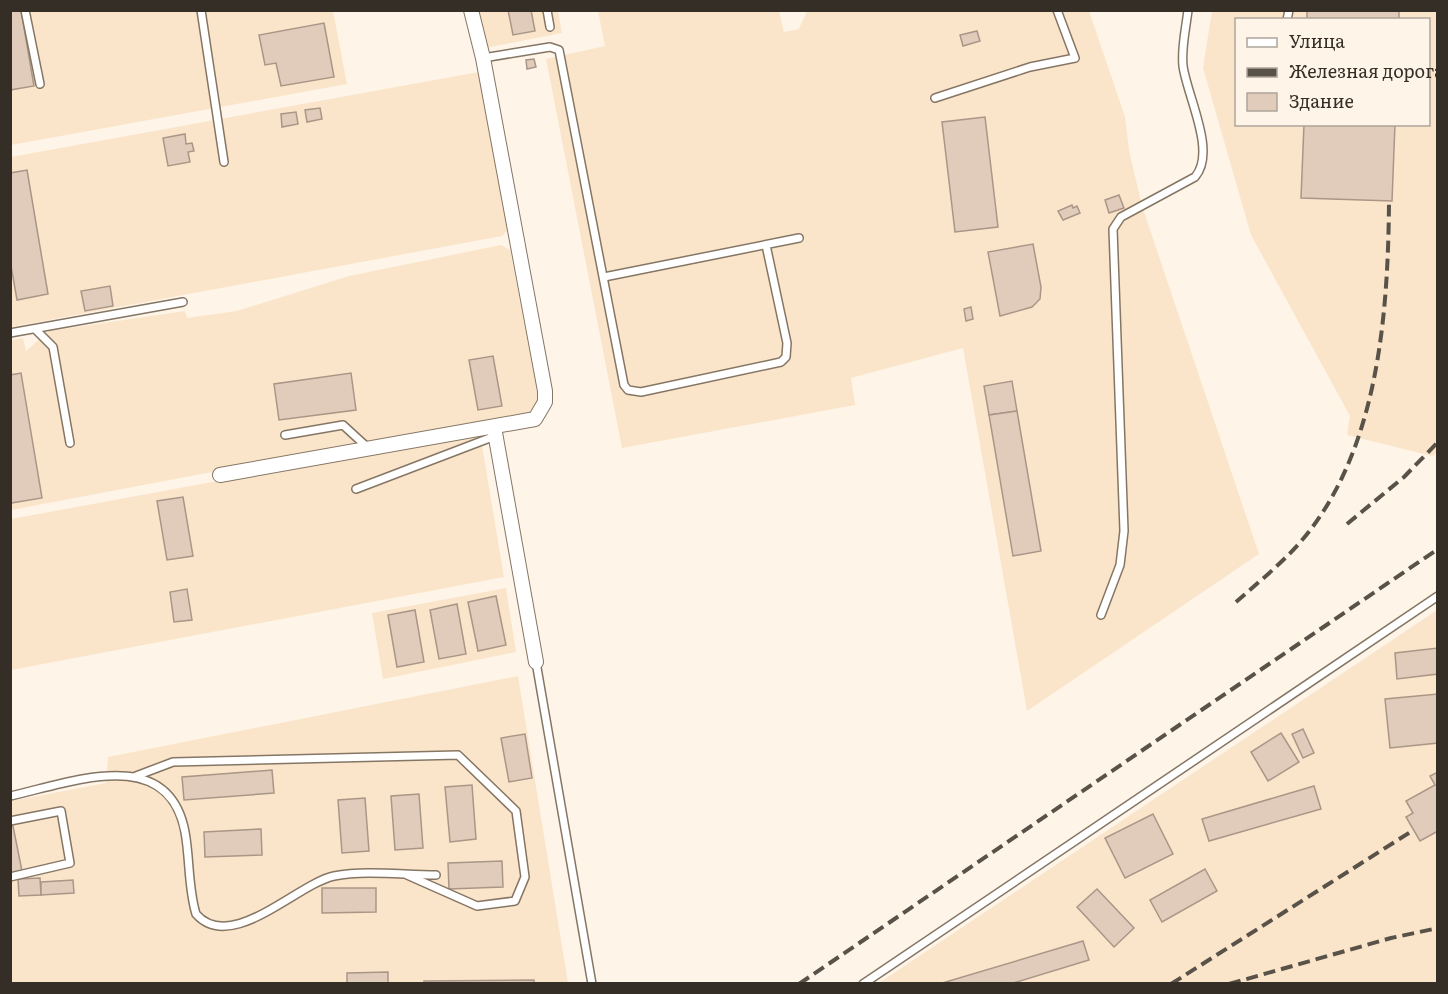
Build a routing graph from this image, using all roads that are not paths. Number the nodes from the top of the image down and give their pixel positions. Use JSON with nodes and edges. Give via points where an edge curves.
{"nodes":[{"id":1,"x":25,"y":10,"type":"edge"},
{"id":2,"x":201,"y":10,"type":"edge"},
{"id":3,"x":471,"y":10,"type":"edge"},
{"id":4,"x":547,"y":10,"type":"edge"},
{"id":5,"x":1057,"y":10,"type":"edge"},
{"id":6,"x":1188,"y":10,"type":"edge"},
{"id":7,"x":550,"y":27,"type":"dead end"},
{"id":8,"x":483,"y":58,"type":"junction"},
{"id":9,"x":40,"y":84,"type":"dead end"},
{"id":10,"x":935,"y":98,"type":"dead end"},
{"id":11,"x":224,"y":162,"type":"dead end"},
{"id":12,"x":799,"y":238,"type":"dead end"},
{"id":13,"x":766,"y":245,"type":"junction"},
{"id":14,"x":604,"y":277,"type":"junction"},
{"id":15,"x":183,"y":302,"type":"dead end"},
{"id":16,"x":35,"y":329,"type":"junction"},
{"id":17,"x":10,"y":333,"type":"edge"},
{"id":18,"x":494,"y":431,"type":"junction"},
{"id":19,"x":285,"y":435,"type":"dead end"},
{"id":20,"x":70,"y":442,"type":"dead end"},
{"id":21,"x":367,"y":447,"type":"junction"},
{"id":22,"x":220,"y":475,"type":"dead end"},
{"id":23,"x":356,"y":489,"type":"dead end"},
{"id":24,"x":1437,"y":596,"type":"edge"},
{"id":25,"x":1101,"y":615,"type":"dead end"},
{"id":26,"x":536,"y":662,"type":"joint"},
{"id":27,"x":136,"y":776,"type":"junction"},
{"id":28,"x":10,"y":795,"type":"edge"},
{"id":29,"x":10,"y":821,"type":"edge"},
{"id":30,"x":436,"y":874,"type":"dead end"},
{"id":31,"x":407,"y":875,"type":"junction"},
{"id":32,"x":10,"y":877,"type":"edge"},
{"id":33,"x":592,"y":984,"type":"edge"},
{"id":34,"x":863,"y":984,"type":"edge"}],
"edges":[{"from":1,"to":9,"type":"lane"},
{"from":2,"to":11,"type":"lane"},
{"from":3,"to":8,"type":"street"},
{"from":4,"to":7,"type":"lane"},
{"from":5,"to":10,"type":"lane","via":[[1075,58],[1030,67]]},
{"from":6,"to":25,"type":"lane","via":[[1183,63],[1204,150],[1201,170],[1121,217],[1113,229],[1124,531],[1120,565]]},
{"from":8,"to":14,"type":"lane","via":[[550,47],[559,50]]},
{"from":8,"to":18,"type":"street","via":[[545,392],[545,402],[535,419]]},
{"from":12,"to":13,"type":"lane"},
{"from":13,"to":14,"type":"lane"},
{"from":13,"to":14,"type":"lane","via":[[788,343],[786,357],[781,362],[641,392],[628,390],[624,385]]},
{"from":15,"to":16,"type":"lane"},
{"from":16,"to":17,"type":"lane"},
{"from":16,"to":20,"type":"lane","via":[[53,347]]},
{"from":18,"to":21,"type":"street"},
{"from":18,"to":23,"type":"lane"},
{"from":18,"to":26,"type":"street"},
{"from":19,"to":21,"type":"lane","via":[[343,425]]},
{"from":21,"to":22,"type":"street"},
{"from":24,"to":34,"type":"lane"},
{"from":26,"to":33,"type":"lane"},
{"from":27,"to":28,"type":"lane","via":[[106,775]]},
{"from":27,"to":31,"type":"lane","via":[[152,782],[174,802],[185,832],[196,914],[201,921],[214,926],[259,916],[333,876]]},
{"from":27,"to":31,"type":"lane","via":[[173,762],[458,755],[516,811],[525,877],[515,901],[477,906]]},
{"from":29,"to":32,"type":"lane","via":[[61,811],[70,863]]},
{"from":30,"to":31,"type":"lane"}]}
